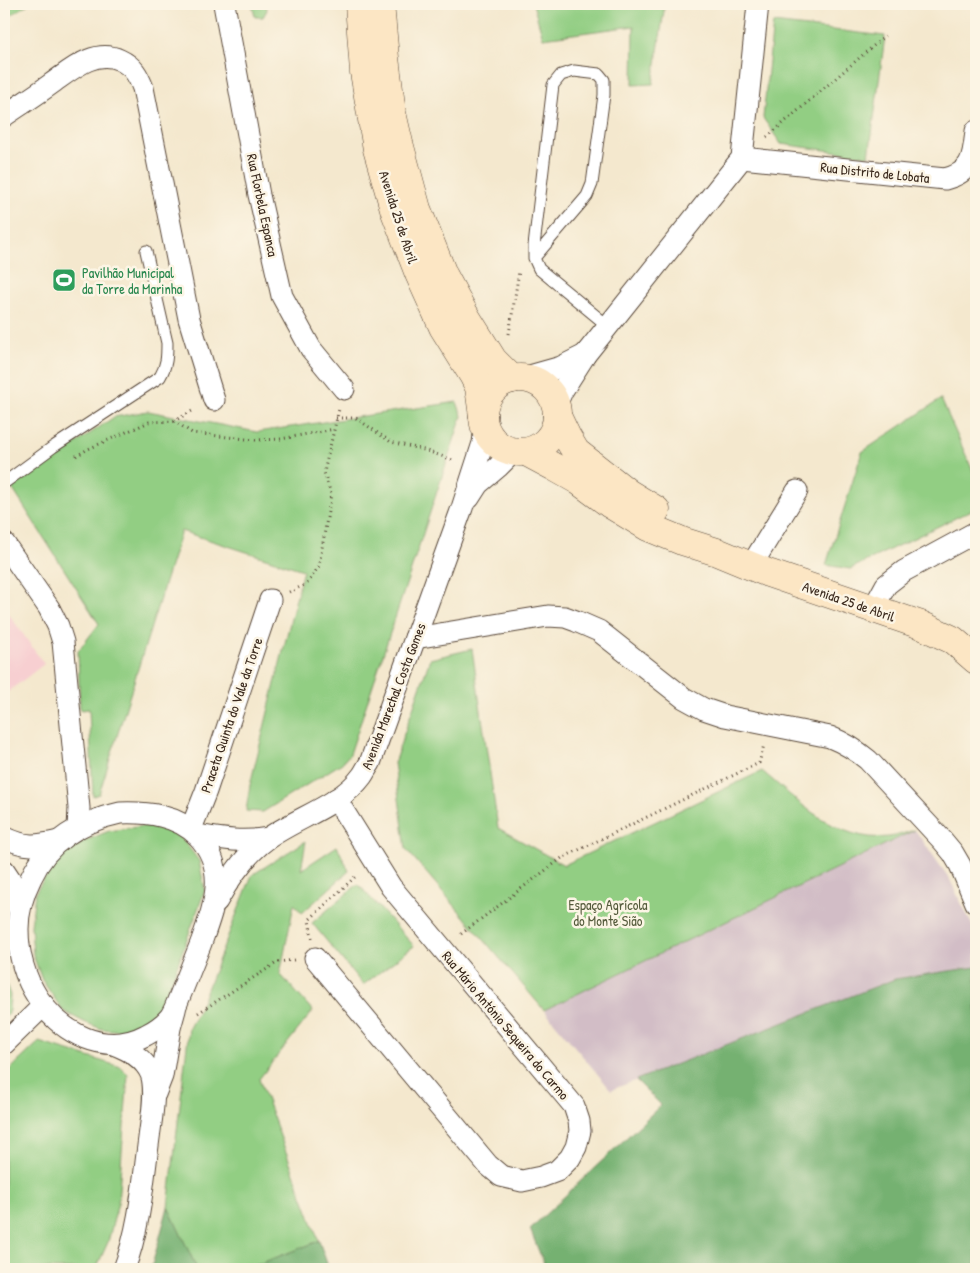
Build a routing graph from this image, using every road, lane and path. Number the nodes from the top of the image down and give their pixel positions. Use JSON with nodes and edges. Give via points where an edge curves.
{"nodes":[{"id":1,"x":224,"y":4,"type":"edge"},
{"id":2,"x":359,"y":4,"type":"edge"},
{"id":3,"x":380,"y":4,"type":"edge"},
{"id":4,"x":758,"y":4,"type":"edge"},
{"id":5,"x":885,"y":36,"type":"dead end"},
{"id":6,"x":4,"y":116,"type":"edge"},
{"id":7,"x":976,"y":131,"type":"edge"},
{"id":8,"x":742,"y":158,"type":"junction"},
{"id":9,"x":146,"y":251,"type":"dead end"},
{"id":10,"x":534,"y":258,"type":"junction"},
{"id":11,"x":608,"y":326,"type":"junction"},
{"id":12,"x":585,"y":355,"type":"junction"},
{"id":13,"x":512,"y":375,"type":"junction"},
{"id":14,"x":344,"y":389,"type":"joint"},
{"id":15,"x":214,"y":400,"type":"joint"},
{"id":16,"x":557,"y":410,"type":"junction"},
{"id":17,"x":336,"y":418,"type":"junction"},
{"id":18,"x":174,"y":421,"type":"junction"},
{"id":19,"x":484,"y":422,"type":"junction"},
{"id":20,"x":334,"y":429,"type":"junction"},
{"id":21,"x":520,"y":452,"type":"junction"},
{"id":22,"x":71,"y":459,"type":"dead end"},
{"id":23,"x":461,"y":463,"type":"dead end"},
{"id":24,"x":4,"y":483,"type":"edge"},
{"id":25,"x":797,"y":492,"type":"dead end"},
{"id":26,"x":462,"y":508,"type":"junction"},
{"id":27,"x":976,"y":532,"type":"edge"},
{"id":28,"x":4,"y":543,"type":"edge"},
{"id":29,"x":717,"y":552,"type":"junction"},
{"id":30,"x":751,"y":566,"type":"junction"},
{"id":31,"x":270,"y":600,"type":"joint"},
{"id":32,"x":873,"y":609,"type":"junction"},
{"id":33,"x":415,"y":638,"type":"junction"},
{"id":34,"x":976,"y":660,"type":"edge"},
{"id":35,"x":759,"y":763,"type":"dead end"},
{"id":36,"x":336,"y":799,"type":"junction"},
{"id":37,"x":78,"y":828,"type":"junction"},
{"id":38,"x":194,"y":832,"type":"junction"},
{"id":39,"x":4,"y":837,"type":"edge"},
{"id":40,"x":268,"y":838,"type":"junction"},
{"id":41,"x":59,"y":841,"type":"junction"},
{"id":42,"x":374,"y":859,"type":"junction"},
{"id":43,"x":4,"y":870,"type":"edge"},
{"id":44,"x":976,"y":902,"type":"edge"},
{"id":45,"x":213,"y":909,"type":"junction"},
{"id":46,"x":19,"y":912,"type":"junction"},
{"id":47,"x":309,"y":920,"type":"dead end"},
{"id":48,"x":442,"y":948,"type":"junction"},
{"id":49,"x":315,"y":958,"type":"joint"},
{"id":50,"x":177,"y":1003,"type":"junction"},
{"id":51,"x":44,"y":1005,"type":"junction"},
{"id":52,"x":170,"y":1031,"type":"junction"},
{"id":53,"x":4,"y":1044,"type":"edge"},
{"id":54,"x":113,"y":1044,"type":"junction"},
{"id":55,"x":154,"y":1097,"type":"junction"},
{"id":56,"x":124,"y":1269,"type":"edge"}],
"edges":[{"from":1,"to":14,"type":"street","name":"Rua Florbela Espanca","via":[[259,195],[282,296],[311,349]]},
{"from":2,"to":19,"type":"main road","name":"Avenida 25 de Abril","via":[[364,72],[378,149],[395,212],[418,274],[443,327],[479,387]]},
{"from":3,"to":13,"type":"main road","name":"Avenida 25 de Abril","via":[[392,113],[417,209],[443,274],[480,340],[493,360]]},
{"from":4,"to":8,"type":"street"},
{"from":5,"to":8,"type":"path"},
{"from":6,"to":15,"type":"street","via":[[96,57],[114,57],[137,73],[143,88],[189,319]]},
{"from":7,"to":8,"type":"street","name":"Rua Distrito de Lobata","via":[[974,153],[969,164],[954,177],[945,179]]},
{"from":8,"to":11,"type":"street"},
{"from":9,"to":24,"type":"lane","via":[[167,343],[165,368],[160,377]]},
{"from":10,"to":10,"type":"lane","via":[[553,85],[561,76],[574,71],[599,74],[604,80],[604,94],[590,190]]},
{"from":10,"to":11,"type":"lane","via":[[539,269]]},
{"from":10,"to":13,"type":"path","via":[[520,269]]},
{"from":11,"to":12,"type":"street"},
{"from":12,"to":13,"type":"street","via":[[561,367]]},
{"from":12,"to":16,"type":"street","via":[[562,391]]},
{"from":13,"to":16,"type":"main road","via":[[534,380],[543,386],[551,394]]},
{"from":13,"to":19,"type":"main road","via":[[488,396],[484,405]]},
{"from":14,"to":17,"type":"path"},
{"from":15,"to":18,"type":"path"},
{"from":16,"to":21,"type":"main road","via":[[555,428],[548,440],[539,448]]},
{"from":16,"to":29,"type":"main road","name":"Avenida 25 de Abril","via":[[576,452],[628,494]]},
{"from":17,"to":20,"type":"path"},
{"from":17,"to":23,"type":"path","via":[[356,418],[392,442]]},
{"from":18,"to":20,"type":"path","via":[[192,433],[255,440],[281,439]]},
{"from":18,"to":22,"type":"path","via":[[150,422]]},
{"from":19,"to":21,"type":"main road","via":[[496,444]]},
{"from":19,"to":26,"type":"street","name":"Avenida Marechal Costa Gomes","via":[[482,443]]},
{"from":20,"to":31,"type":"path","via":[[324,472],[331,494],[318,566],[307,584]]},
{"from":21,"to":26,"type":"street","name":"Avenida Marechal Costa Gomes","via":[[478,484]]},
{"from":21,"to":29,"type":"main road","name":"Avenida 25 de Abril","via":[[564,472],[648,527]]},
{"from":25,"to":30,"type":"street"},
{"from":26,"to":33,"type":"street","name":"Avenida Marechal Costa Gomes"},
{"from":27,"to":32,"type":"street","via":[[904,571],[886,585]]},
{"from":28,"to":37,"type":"street","via":[[50,608],[58,626],[79,808]]},
{"from":29,"to":30,"type":"main road","name":"Avenida 25 de Abril"},
{"from":30,"to":32,"type":"main road","name":"Avenida 25 de Abril"},
{"from":31,"to":38,"type":"street","name":"Praceta Quinta do Vale da Torre"},
{"from":32,"to":34,"type":"main road","name":"Avenida 25 de Abril","via":[[921,625],[952,640]]},
{"from":33,"to":36,"type":"street","name":"Avenida Marechal Costa Gomes","via":[[370,763],[351,789]]},
{"from":33,"to":44,"type":"street","via":[[527,618],[565,617],[599,632],[684,698],[704,709],[842,742],[868,760],[943,841],[960,865]]},
{"from":35,"to":48,"type":"path","via":[[562,858]]},
{"from":36,"to":40,"type":"street","name":"Avenida Marechal Costa Gomes"},
{"from":36,"to":42,"type":"street","name":"Rua Mário António Sequeira do Carmo"},
{"from":37,"to":38,"type":"street","via":[[104,817],[136,812],[160,815]]},
{"from":37,"to":41,"type":"street"},
{"from":38,"to":40,"type":"street","name":"Avenida Marechal Costa Gomes","via":[[225,840]]},
{"from":38,"to":45,"type":"street","via":[[205,843],[216,869]]},
{"from":39,"to":41,"type":"street","via":[[36,846]]},
{"from":40,"to":45,"type":"street","name":"Avenida Marechal Costa Gomes","via":[[239,866]]},
{"from":41,"to":46,"type":"street","via":[[34,871]]},
{"from":42,"to":47,"type":"path"},
{"from":42,"to":48,"type":"street","name":"Rua Mário António Sequeira do Carmo","via":[[392,887]]},
{"from":43,"to":46,"type":"street"},
{"from":45,"to":50,"type":"street"},
{"from":46,"to":51,"type":"street","via":[[18,943],[22,960],[32,988]]},
{"from":48,"to":49,"type":"street","name":"Rua Mário António Sequeira do Carmo","via":[[574,1106],[580,1131],[570,1158],[557,1171],[522,1181],[501,1176],[488,1165]]},
{"from":49,"to":52,"type":"path","via":[[278,962]]},
{"from":50,"to":52,"type":"street"},
{"from":50,"to":54,"type":"street","via":[[170,1016],[152,1032],[136,1041]]},
{"from":51,"to":53,"type":"street"},
{"from":51,"to":54,"type":"street","via":[[76,1034]]},
{"from":52,"to":55,"type":"street","via":[[162,1076]]},
{"from":54,"to":55,"type":"street","via":[[137,1056],[146,1065]]},
{"from":55,"to":56,"type":"street","via":[[140,1210]]}]}
